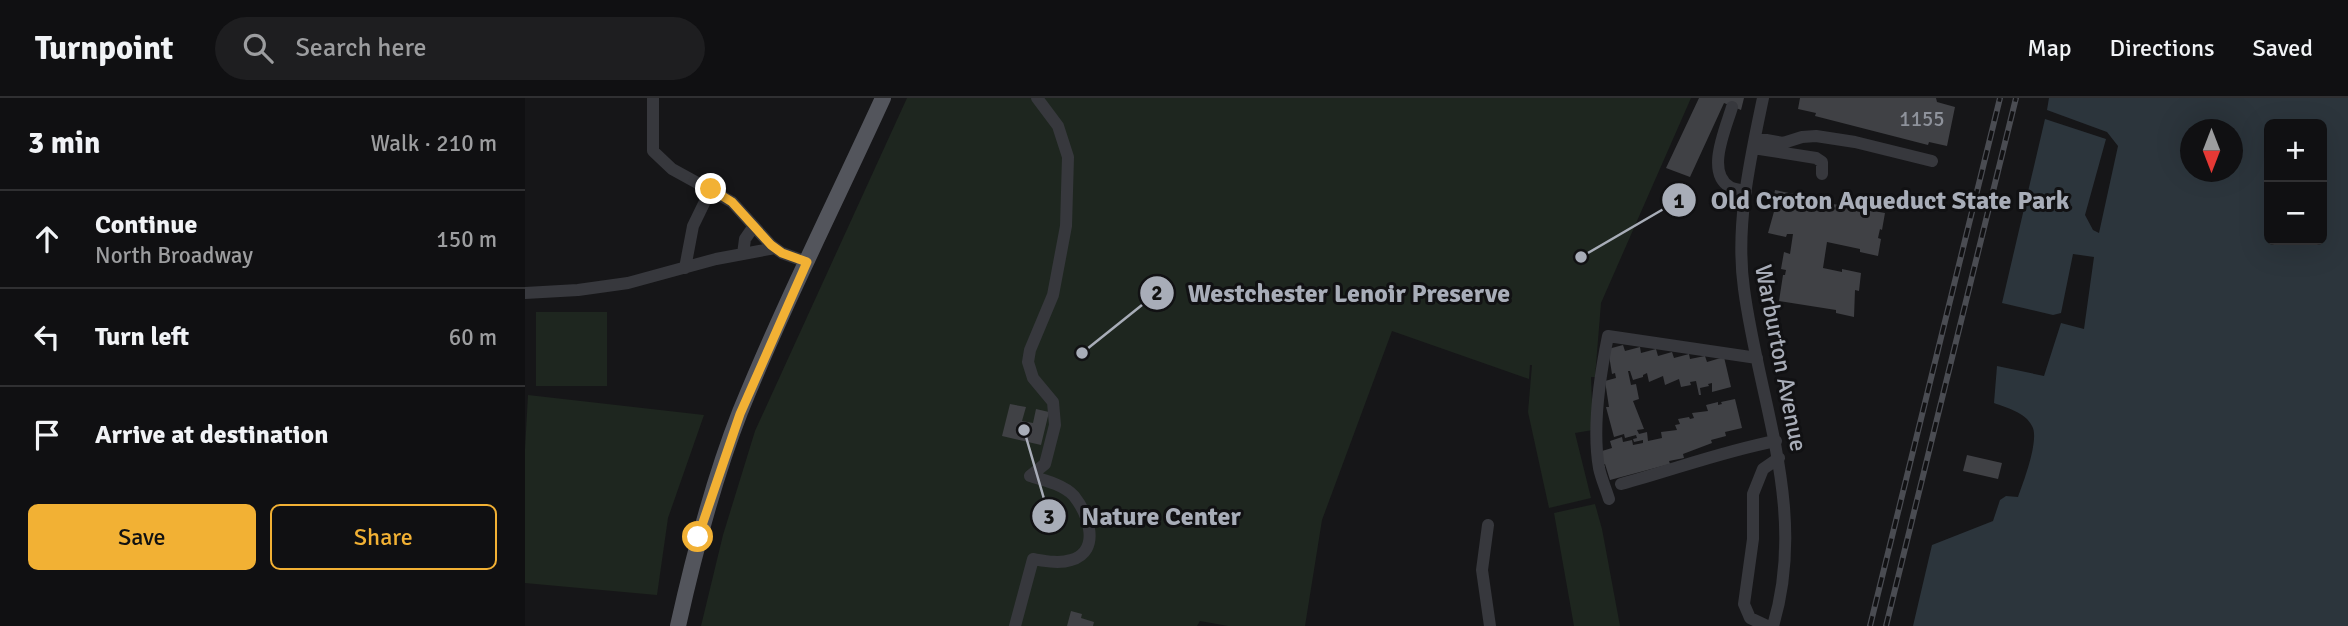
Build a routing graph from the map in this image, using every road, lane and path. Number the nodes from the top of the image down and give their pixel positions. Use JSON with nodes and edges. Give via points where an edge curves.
{"nodes":[{"id":1,"x":653,"y":98,"type":"edge"},
{"id":2,"x":883,"y":98,"type":"edge"},
{"id":3,"x":1037,"y":98,"type":"edge"},
{"id":4,"x":1763,"y":98,"type":"edge"},
{"id":5,"x":1732,"y":107,"type":"dead end"},
{"id":6,"x":1754,"y":143,"type":"junction"},
{"id":7,"x":1932,"y":161,"type":"dead end"},
{"id":8,"x":1822,"y":174,"type":"dead end"},
{"id":9,"x":711,"y":189,"type":"junction"},
{"id":10,"x":1746,"y":192,"type":"junction"},
{"id":11,"x":754,"y":226,"type":"junction"},
{"id":12,"x":775,"y":248,"type":"junction"},
{"id":13,"x":743,"y":254,"type":"junction"},
{"id":14,"x":807,"y":262,"type":"junction"},
{"id":15,"x":685,"y":268,"type":"junction"},
{"id":16,"x":525,"y":293,"type":"edge"},
{"id":17,"x":1758,"y":358,"type":"junction"},
{"id":18,"x":1776,"y":441,"type":"junction"},
{"id":19,"x":1779,"y":458,"type":"junction"},
{"id":20,"x":1621,"y":485,"type":"dead end"},
{"id":21,"x":1609,"y":499,"type":"dead end"},
{"id":22,"x":1488,"y":525,"type":"dead end"},
{"id":23,"x":678,"y":626,"type":"edge"},
{"id":24,"x":1015,"y":626,"type":"edge"},
{"id":25,"x":1490,"y":626,"type":"edge"},
{"id":26,"x":1767,"y":626,"type":"edge"},
{"id":27,"x":1773,"y":626,"type":"edge"}],
"edges":[{"from":1,"to":9,"type":"street","via":[[653,151],[672,169]]},
{"from":2,"to":14,"type":"main road"},
{"from":3,"to":24,"type":"street","via":[[1058,126],[1068,157],[1066,226],[1053,295],[1028,362],[1033,378],[1053,402],[1055,425],[1045,464],[1030,477],[1073,495],[1090,524],[1087,546],[1073,560],[1033,559]]},
{"from":4,"to":6,"type":"street","name":"Warburton Avenue"},
{"from":5,"to":10,"type":"street","via":[[1716,165],[1728,186]]},
{"from":6,"to":7,"type":"street","via":[[1816,136]]},
{"from":6,"to":8,"type":"street","via":[[1816,158],[1822,162]]},
{"from":6,"to":10,"type":"street","name":"Warburton Avenue"},
{"from":9,"to":11,"type":"street","via":[[732,202]]},
{"from":9,"to":15,"type":"street","via":[[693,226]]},
{"from":10,"to":17,"type":"street","name":"Warburton Avenue","via":[[1740,248]]},
{"from":11,"to":12,"type":"street"},
{"from":11,"to":13,"type":"street","via":[[745,239]]},
{"from":12,"to":13,"type":"street"},
{"from":12,"to":14,"type":"street"},
{"from":13,"to":15,"type":"street"},
{"from":14,"to":23,"type":"main road","via":[[740,414],[698,537]]},
{"from":15,"to":16,"type":"street","via":[[628,283]]},
{"from":17,"to":18,"type":"street","name":"Warburton Avenue"},
{"from":17,"to":21,"type":"street","via":[[1608,336],[1597,434],[1599,468]]},
{"from":18,"to":19,"type":"street","name":"Warburton Avenue"},
{"from":18,"to":20,"type":"street","via":[[1735,449]]},
{"from":19,"to":26,"type":"street","via":[[1763,469],[1753,494],[1753,539],[1744,604],[1750,618]]},
{"from":19,"to":27,"type":"street","name":"Warburton Avenue","via":[[1785,539],[1782,591]]},
{"from":22,"to":25,"type":"street","via":[[1482,570]]}]}
